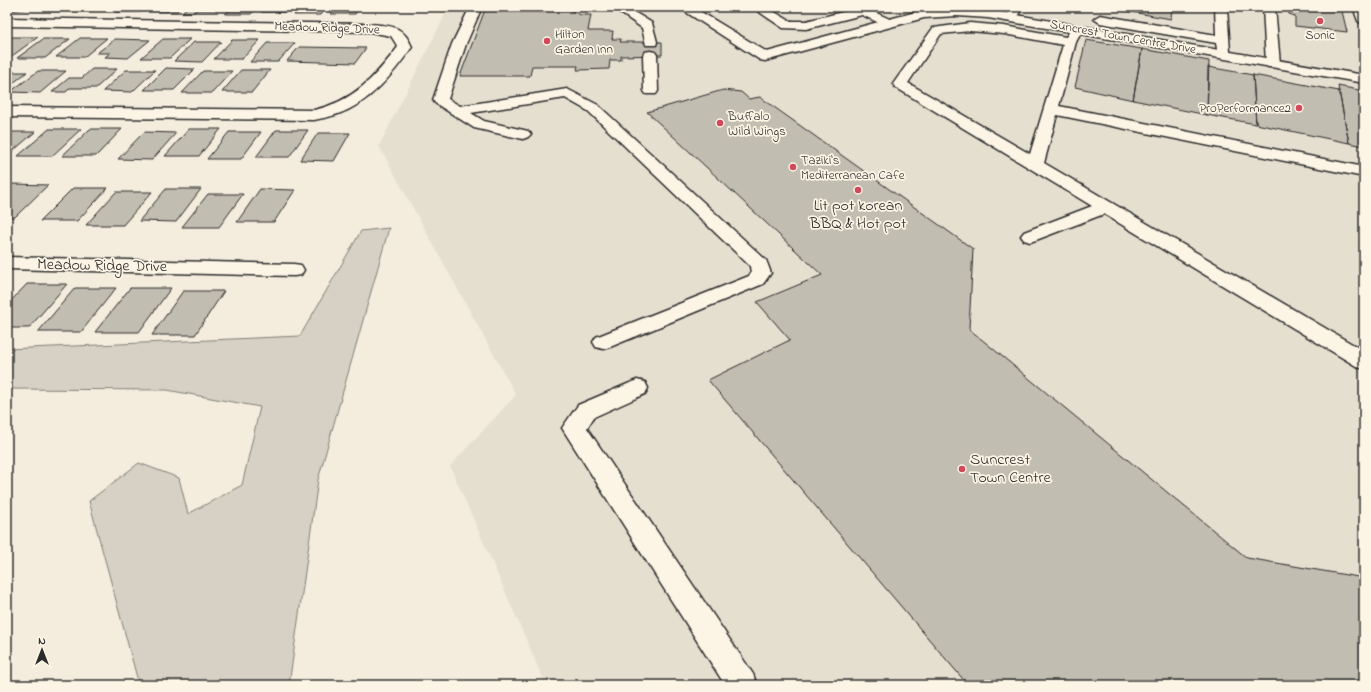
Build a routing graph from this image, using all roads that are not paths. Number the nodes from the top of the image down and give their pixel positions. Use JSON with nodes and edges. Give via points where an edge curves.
{"nodes":[{"id":1,"x":476,"y":7,"type":"edge"},
{"id":2,"x":618,"y":7,"type":"edge"},
{"id":3,"x":684,"y":7,"type":"edge"},
{"id":4,"x":758,"y":7,"type":"edge"},
{"id":5,"x":1210,"y":7,"type":"edge"},
{"id":6,"x":1269,"y":7,"type":"edge"},
{"id":7,"x":1360,"y":7,"type":"edge"},
{"id":8,"x":860,"y":9,"type":"edge"},
{"id":9,"x":1014,"y":13,"type":"edge"},
{"id":10,"x":1101,"y":13,"type":"edge"},
{"id":11,"x":1221,"y":13,"type":"edge"},
{"id":12,"x":787,"y":14,"type":"dead end"},
{"id":13,"x":774,"y":17,"type":"junction"},
{"id":14,"x":1284,"y":17,"type":"dead end"},
{"id":15,"x":1364,"y":20,"type":"edge"},
{"id":16,"x":7,"y":22,"type":"edge"},
{"id":17,"x":888,"y":23,"type":"junction"},
{"id":18,"x":1271,"y":26,"type":"junction"},
{"id":19,"x":1095,"y":32,"type":"junction"},
{"id":20,"x":1074,"y":36,"type":"junction"},
{"id":21,"x":1222,"y":40,"type":"junction"},
{"id":22,"x":1223,"y":55,"type":"junction"},
{"id":23,"x":1273,"y":64,"type":"junction"},
{"id":24,"x":1364,"y":79,"type":"edge"},
{"id":25,"x":651,"y":91,"type":"dead end"},
{"id":26,"x":1050,"y":109,"type":"junction"},
{"id":27,"x":458,"y":111,"type":"junction"},
{"id":28,"x":7,"y":112,"type":"edge"},
{"id":29,"x":523,"y":134,"type":"dead end"},
{"id":30,"x":1035,"y":164,"type":"junction"},
{"id":31,"x":1364,"y":172,"type":"edge"},
{"id":32,"x":1105,"y":207,"type":"junction"},
{"id":33,"x":1030,"y":236,"type":"dead end"},
{"id":34,"x":7,"y":263,"type":"edge"},
{"id":35,"x":294,"y":270,"type":"dead end"},
{"id":36,"x":603,"y":342,"type":"dead end"},
{"id":37,"x":1364,"y":361,"type":"edge"},
{"id":38,"x":637,"y":388,"type":"dead end"},
{"id":39,"x":742,"y":685,"type":"edge"}],
"edges":[{"from":1,"to":27,"type":"lane","via":[[459,44],[440,100]]},
{"from":2,"to":25,"type":"lane","via":[[648,26]]},
{"from":3,"to":17,"type":"street","name":"Suncrest Town Centre Drive","via":[[765,57]]},
{"from":4,"to":13,"type":"lane"},
{"from":5,"to":11,"type":"lane"},
{"from":6,"to":18,"type":"lane"},
{"from":7,"to":15,"type":"lane"},
{"from":8,"to":13,"type":"lane","via":[[806,25],[787,25]]},
{"from":8,"to":17,"type":"lane"},
{"from":9,"to":17,"type":"street","name":"Suncrest Town Centre Drive","via":[[923,14]]},
{"from":9,"to":20,"type":"street","name":"Suncrest Town Centre Drive"},
{"from":10,"to":19,"type":"lane"},
{"from":10,"to":21,"type":"lane"},
{"from":11,"to":21,"type":"lane"},
{"from":12,"to":13,"type":"lane"},
{"from":14,"to":18,"type":"lane"},
{"from":16,"to":28,"type":"street","name":"Meadow Ridge Drive","via":[[370,28],[395,32],[402,37],[405,47],[376,82],[356,99],[335,110],[314,114]]},
{"from":18,"to":23,"type":"lane"},
{"from":19,"to":20,"type":"street","name":"Suncrest Town Centre Drive"},
{"from":19,"to":22,"type":"street","name":"Suncrest Town Centre Drive"},
{"from":20,"to":26,"type":"lane"},
{"from":20,"to":30,"type":"lane","via":[[951,27],[937,31],[900,84]]},
{"from":21,"to":22,"type":"lane"},
{"from":22,"to":23,"type":"street","name":"Suncrest Town Centre Drive"},
{"from":23,"to":24,"type":"street","name":"Suncrest Town Centre Drive"},
{"from":26,"to":30,"type":"lane"},
{"from":26,"to":31,"type":"lane"},
{"from":27,"to":29,"type":"lane","via":[[479,125]]},
{"from":27,"to":36,"type":"lane","via":[[567,93],[593,108],[758,264],[761,273],[756,280]]},
{"from":30,"to":32,"type":"lane"},
{"from":32,"to":33,"type":"lane"},
{"from":32,"to":37,"type":"lane"},
{"from":34,"to":35,"type":"street","name":"Meadow Ridge Drive"},
{"from":38,"to":39,"type":"lane","via":[[586,411],[574,428]]}]}
